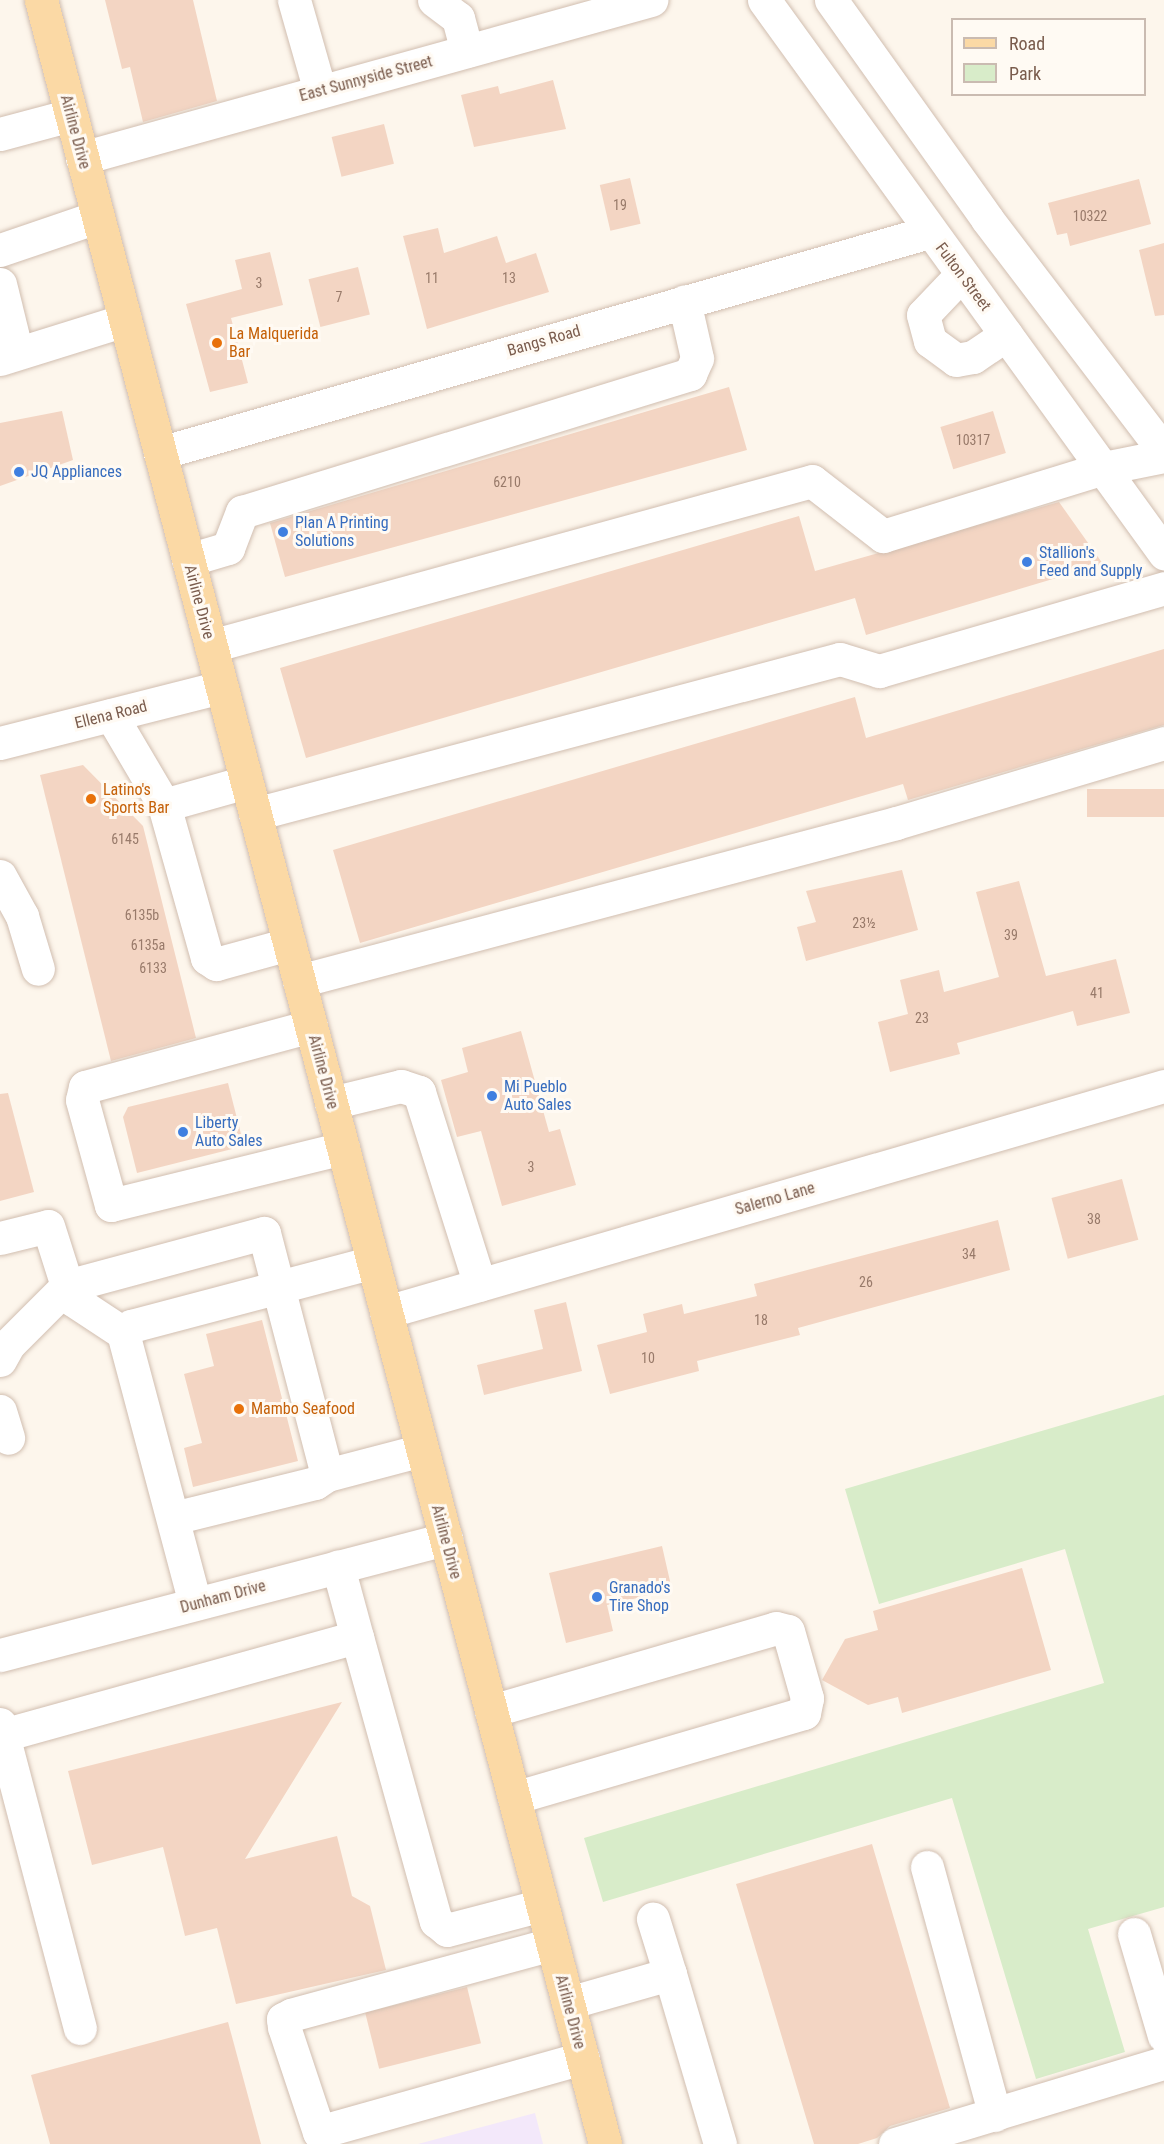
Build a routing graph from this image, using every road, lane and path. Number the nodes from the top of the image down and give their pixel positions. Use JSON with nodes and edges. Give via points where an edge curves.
{"nodes":[{"id":1,"x":40,"y":0,"type":"edge"},
{"id":2,"x":294,"y":0,"type":"edge"},
{"id":3,"x":434,"y":0,"type":"edge"},
{"id":4,"x":651,"y":0,"type":"edge"},
{"id":5,"x":764,"y":0,"type":"edge"},
{"id":6,"x":831,"y":0,"type":"edge"},
{"id":7,"x":467,"y":51,"type":"junction"},
{"id":8,"x":320,"y":91,"type":"junction"},
{"id":9,"x":71,"y":115,"type":"junction"},
{"id":10,"x":0,"y":134,"type":"edge"},
{"id":11,"x":82,"y":158,"type":"junction"},
{"id":12,"x":97,"y":217,"type":"junction"},
{"id":13,"x":929,"y":232,"type":"junction"},
{"id":14,"x":0,"y":250,"type":"edge"},
{"id":15,"x":961,"y":275,"type":"junction"},
{"id":16,"x":0,"y":285,"type":"edge"},
{"id":17,"x":684,"y":301,"type":"junction"},
{"id":18,"x":125,"y":320,"type":"junction"},
{"id":19,"x":1006,"y":335,"type":"junction"},
{"id":20,"x":8,"y":356,"type":"edge"},
{"id":21,"x":1164,"y":451,"type":"edge"},
{"id":22,"x":160,"y":453,"type":"junction"},
{"id":23,"x":1164,"y":456,"type":"edge"},
{"id":24,"x":1104,"y":468,"type":"junction"},
{"id":25,"x":1164,"y":553,"type":"edge"},
{"id":26,"x":188,"y":560,"type":"junction"},
{"id":27,"x":1164,"y":588,"type":"edge"},
{"id":28,"x":211,"y":646,"type":"junction"},
{"id":29,"x":221,"y":687,"type":"junction"},
{"id":30,"x":111,"y":715,"type":"junction"},
{"id":31,"x":0,"y":743,"type":"edge"},
{"id":32,"x":1164,"y":743,"type":"edge"},
{"id":33,"x":246,"y":782,"type":"junction"},
{"id":34,"x":164,"y":805,"type":"junction"},
{"id":35,"x":255,"y":814,"type":"junction"},
{"id":36,"x":0,"y":876,"type":"edge"},
{"id":37,"x":289,"y":944,"type":"junction"},
{"id":38,"x":38,"y":969,"type":"dead end"},
{"id":39,"x":299,"y":981,"type":"junction"},
{"id":40,"x":311,"y":1026,"type":"junction"},
{"id":41,"x":1164,"y":1086,"type":"edge"},
{"id":42,"x":331,"y":1103,"type":"junction"},
{"id":43,"x":343,"y":1148,"type":"junction"},
{"id":44,"x":0,"y":1238,"type":"edge"},
{"id":45,"x":373,"y":1262,"type":"junction"},
{"id":46,"x":480,"y":1285,"type":"junction"},
{"id":47,"x":67,"y":1286,"type":"junction"},
{"id":48,"x":278,"y":1288,"type":"junction"},
{"id":49,"x":386,"y":1312,"type":"junction"},
{"id":50,"x":123,"y":1333,"type":"junction"},
{"id":51,"x":0,"y":1360,"type":"edge"},
{"id":52,"x":422,"y":1450,"type":"junction"},
{"id":53,"x":327,"y":1475,"type":"junction"},
{"id":54,"x":174,"y":1518,"type":"junction"},
{"id":55,"x":446,"y":1539,"type":"junction"},
{"id":56,"x":338,"y":1567,"type":"junction"},
{"id":57,"x":195,"y":1604,"type":"junction"},
{"id":58,"x":357,"y":1637,"type":"junction"},
{"id":59,"x":0,"y":1655,"type":"edge"},
{"id":60,"x":491,"y":1711,"type":"junction"},
{"id":61,"x":1,"y":1730,"type":"edge"},
{"id":62,"x":514,"y":1798,"type":"junction"},
{"id":63,"x":927,"y":1867,"type":"dead end"},
{"id":64,"x":542,"y":1905,"type":"junction"},
{"id":65,"x":653,"y":1919,"type":"dead end"},
{"id":66,"x":1134,"y":1934,"type":"dead end"},
{"id":67,"x":552,"y":1944,"type":"junction"},
{"id":68,"x":670,"y":1974,"type":"junction"},
{"id":69,"x":568,"y":2003,"type":"junction"},
{"id":70,"x":80,"y":2028,"type":"dead end"},
{"id":71,"x":1164,"y":2036,"type":"edge"},
{"id":72,"x":583,"y":2058,"type":"junction"},
{"id":73,"x":1164,"y":2063,"type":"edge"},
{"id":74,"x":995,"y":2115,"type":"junction"},
{"id":75,"x":600,"y":2142,"type":"edge"},
{"id":76,"x":720,"y":2144,"type":"edge"},
{"id":77,"x":895,"y":2144,"type":"edge"}],
"edges":[{"from":1,"to":9,"type":"main road","name":"Airline Drive"},
{"from":2,"to":8,"type":"street"},
{"from":3,"to":7,"type":"street","via":[[458,18]]},
{"from":4,"to":7,"type":"street","name":"East Sunnyside Street"},
{"from":5,"to":13,"type":"street","name":"Fulton Street"},
{"from":6,"to":21,"type":"street","via":[[987,219]]},
{"from":7,"to":8,"type":"street","name":"East Sunnyside Street"},
{"from":8,"to":11,"type":"street","name":"East Sunnyside Street"},
{"from":9,"to":10,"type":"street"},
{"from":9,"to":11,"type":"main road","name":"Airline Drive"},
{"from":11,"to":12,"type":"main road","name":"Airline Drive"},
{"from":12,"to":14,"type":"street"},
{"from":12,"to":18,"type":"main road","name":"Airline Drive"},
{"from":13,"to":15,"type":"street","name":"Fulton Street"},
{"from":13,"to":17,"type":"street","name":"Bangs Road"},
{"from":15,"to":19,"type":"street","name":"Fulton Street"},
{"from":15,"to":19,"type":"street","via":[[923,315],[930,341],[956,360],[974,357]]},
{"from":16,"to":20,"type":"street"},
{"from":17,"to":22,"type":"street","name":"Bangs Road"},
{"from":17,"to":26,"type":"street","via":[[697,358],[690,374],[242,512],[228,548]]},
{"from":18,"to":20,"type":"street"},
{"from":18,"to":22,"type":"main road","name":"Airline Drive"},
{"from":19,"to":24,"type":"street","name":"Fulton Street"},
{"from":22,"to":26,"type":"main road","name":"Airline Drive"},
{"from":23,"to":24,"type":"street"},
{"from":24,"to":25,"type":"street","name":"Fulton Street"},
{"from":24,"to":28,"type":"street","via":[[883,536],[812,481]]},
{"from":26,"to":28,"type":"main road","name":"Airline Drive"},
{"from":27,"to":35,"type":"street","via":[[879,671],[840,659]]},
{"from":28,"to":29,"type":"main road","name":"Airline Drive"},
{"from":29,"to":30,"type":"street","name":"Ellena Road"},
{"from":29,"to":33,"type":"main road","name":"Airline Drive"},
{"from":30,"to":31,"type":"street","name":"Ellena Road"},
{"from":30,"to":34,"type":"street"},
{"from":32,"to":39,"type":"street","via":[[896,823]]},
{"from":33,"to":34,"type":"street"},
{"from":33,"to":35,"type":"main road","name":"Airline Drive"},
{"from":34,"to":37,"type":"street","via":[[207,958],[216,964]]},
{"from":35,"to":37,"type":"main road","name":"Airline Drive"},
{"from":36,"to":38,"type":"street","via":[[22,916]]},
{"from":37,"to":39,"type":"main road","name":"Airline Drive"},
{"from":39,"to":40,"type":"main road","name":"Airline Drive"},
{"from":40,"to":42,"type":"main road","name":"Airline Drive"},
{"from":40,"to":43,"type":"street","via":[[85,1087],[82,1100],[111,1205]]},
{"from":41,"to":46,"type":"street","name":"Salerno Lane"},
{"from":42,"to":43,"type":"main road","name":"Airline Drive"},
{"from":42,"to":46,"type":"street","via":[[401,1086],[419,1092]]},
{"from":43,"to":45,"type":"main road","name":"Airline Drive"},
{"from":44,"to":47,"type":"street","via":[[48,1226]]},
{"from":45,"to":48,"type":"street"},
{"from":45,"to":49,"type":"main road","name":"Airline Drive"},
{"from":46,"to":49,"type":"street","name":"Salerno Lane"},
{"from":47,"to":48,"type":"street","via":[[264,1233]]},
{"from":47,"to":50,"type":"street","via":[[73,1300]]},
{"from":47,"to":51,"type":"street"},
{"from":48,"to":50,"type":"street","via":[[131,1326]]},
{"from":48,"to":53,"type":"street"},
{"from":49,"to":52,"type":"main road","name":"Airline Drive"},
{"from":50,"to":54,"type":"street"},
{"from":52,"to":53,"type":"street"},
{"from":52,"to":55,"type":"main road","name":"Airline Drive"},
{"from":53,"to":54,"type":"street","via":[[315,1483]]},
{"from":54,"to":57,"type":"street"},
{"from":55,"to":56,"type":"street","name":"Dunham Drive"},
{"from":55,"to":60,"type":"main road","name":"Airline Drive"},
{"from":56,"to":57,"type":"street","name":"Dunham Drive"},
{"from":56,"to":58,"type":"street"},
{"from":57,"to":59,"type":"street","name":"Dunham Drive"},
{"from":58,"to":61,"type":"street"},
{"from":58,"to":64,"type":"street","via":[[436,1921],[447,1930]]},
{"from":60,"to":62,"type":"main road","name":"Airline Drive"},
{"from":60,"to":62,"type":"street","via":[[776,1628],[788,1631],[807,1698],[804,1713]]},
{"from":61,"to":70,"type":"street"},
{"from":62,"to":64,"type":"main road","name":"Airline Drive"},
{"from":63,"to":74,"type":"street"},
{"from":64,"to":67,"type":"main road","name":"Airline Drive"},
{"from":65,"to":68,"type":"street"},
{"from":66,"to":71,"type":"street"},
{"from":67,"to":69,"type":"main road","name":"Airline Drive"},
{"from":67,"to":72,"type":"street","via":[[291,2015],[283,2019],[284,2027],[319,2132]]},
{"from":68,"to":69,"type":"street"},
{"from":68,"to":76,"type":"street"},
{"from":69,"to":72,"type":"main road","name":"Airline Drive"},
{"from":72,"to":75,"type":"main road","name":"Airline Drive"},
{"from":73,"to":74,"type":"street"},
{"from":74,"to":77,"type":"street"}]}
